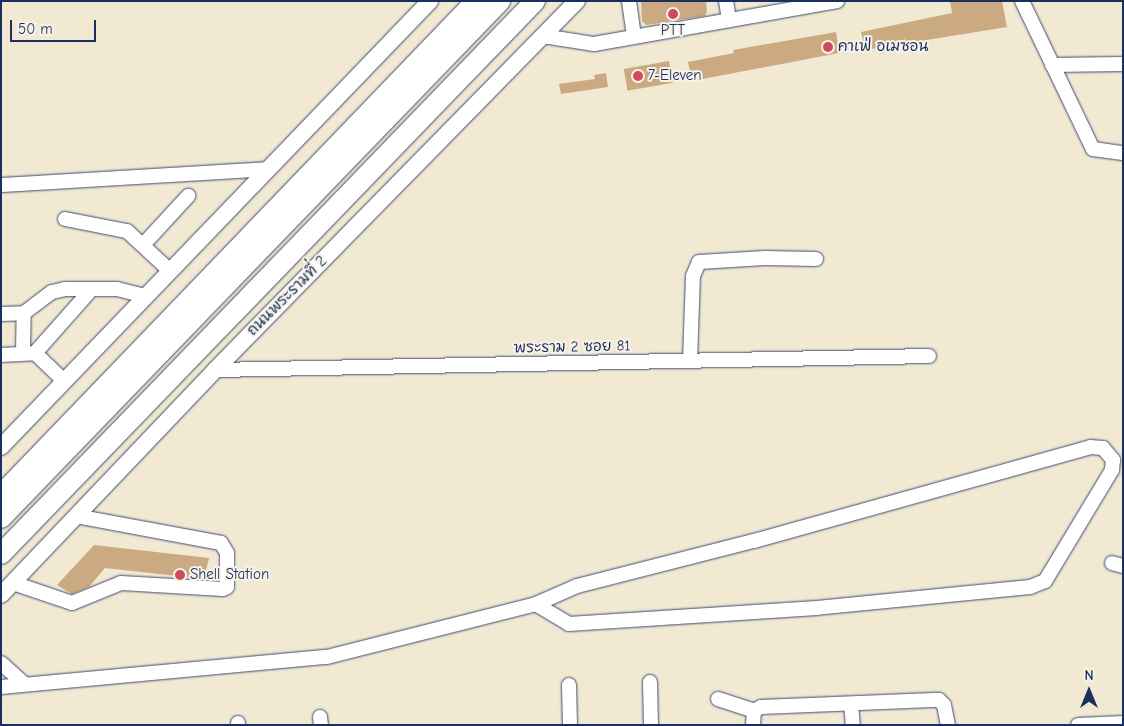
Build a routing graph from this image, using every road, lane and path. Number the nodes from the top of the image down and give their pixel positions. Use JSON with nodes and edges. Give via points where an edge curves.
{"nodes":[{"id":1,"x":430,"y":1,"type":"edge"},
{"id":2,"x":476,"y":1,"type":"edge"},
{"id":3,"x":500,"y":1,"type":"edge"},
{"id":4,"x":535,"y":1,"type":"edge"},
{"id":5,"x":577,"y":1,"type":"edge"},
{"id":6,"x":629,"y":1,"type":"edge"},
{"id":7,"x":726,"y":1,"type":"edge"},
{"id":8,"x":837,"y":1,"type":"edge"},
{"id":9,"x":1022,"y":1,"type":"edge"},
{"id":10,"x":821,"y":3,"type":"edge"},
{"id":11,"x":792,"y":5,"type":"edge"},
{"id":12,"x":729,"y":20,"type":"junction"},
{"id":13,"x":543,"y":36,"type":"junction"},
{"id":14,"x":634,"y":37,"type":"junction"},
{"id":15,"x":1123,"y":64,"type":"edge"},
{"id":16,"x":1052,"y":65,"type":"junction"},
{"id":17,"x":1123,"y":152,"type":"edge"},
{"id":18,"x":268,"y":169,"type":"junction"},
{"id":19,"x":1,"y":186,"type":"edge"},
{"id":20,"x":188,"y":196,"type":"dead end"},
{"id":21,"x":65,"y":219,"type":"dead end"},
{"id":22,"x":143,"y":245,"type":"junction"},
{"id":23,"x":816,"y":259,"type":"dead end"},
{"id":24,"x":170,"y":271,"type":"junction"},
{"id":25,"x":90,"y":291,"type":"junction"},
{"id":26,"x":146,"y":296,"type":"junction"},
{"id":27,"x":24,"y":313,"type":"junction"},
{"id":28,"x":1,"y":314,"type":"edge"},
{"id":29,"x":29,"y":352,"type":"junction"},
{"id":30,"x":1,"y":355,"type":"edge"},
{"id":31,"x":929,"y":356,"type":"dead end"},
{"id":32,"x":690,"y":361,"type":"junction"},
{"id":33,"x":215,"y":370,"type":"junction"},
{"id":34,"x":64,"y":381,"type":"junction"},
{"id":35,"x":69,"y":425,"type":"junction"},
{"id":36,"x":1,"y":447,"type":"edge"},
{"id":37,"x":1,"y":476,"type":"edge"},
{"id":38,"x":1,"y":495,"type":"edge"},
{"id":39,"x":76,"y":516,"type":"junction"},
{"id":40,"x":1,"y":518,"type":"edge"},
{"id":41,"x":1,"y":553,"type":"edge"},
{"id":42,"x":13,"y":582,"type":"junction"},
{"id":43,"x":1,"y":595,"type":"edge"},
{"id":44,"x":536,"y":604,"type":"junction"},
{"id":45,"x":1,"y":663,"type":"edge"},
{"id":46,"x":650,"y":682,"type":"dead end"},
{"id":47,"x":24,"y":684,"type":"junction"},
{"id":48,"x":568,"y":685,"type":"dead end"},
{"id":49,"x":1,"y":687,"type":"edge"},
{"id":50,"x":718,"y":699,"type":"dead end"},
{"id":51,"x":851,"y":704,"type":"junction"},
{"id":52,"x":754,"y":718,"type":"edge"},
{"id":53,"x":1123,"y":722,"type":"edge"},
{"id":54,"x":570,"y":725,"type":"edge"},
{"id":55,"x":651,"y":725,"type":"edge"},
{"id":56,"x":853,"y":725,"type":"edge"},
{"id":57,"x":948,"y":725,"type":"edge"},
{"id":58,"x":1078,"y":725,"type":"edge"}],
"edges":[{"from":1,"to":18,"type":"main road"},
{"from":2,"to":35,"type":"highway"},
{"from":3,"to":40,"type":"highway"},
{"from":4,"to":41,"type":"highway","name":"ถนนพระรามที่ 2"},
{"from":5,"to":13,"type":"main road","name":"ถนนพระรามที่ 2"},
{"from":6,"to":14,"type":"street"},
{"from":7,"to":12,"type":"street"},
{"from":8,"to":10,"type":"street"},
{"from":9,"to":16,"type":"street"},
{"from":10,"to":11,"type":"street"},
{"from":11,"to":12,"type":"street"},
{"from":12,"to":14,"type":"street"},
{"from":13,"to":14,"type":"street","via":[[594,44]]},
{"from":13,"to":33,"type":"main road","name":"ถนนพระรามที่ 2"},
{"from":15,"to":16,"type":"street"},
{"from":16,"to":17,"type":"street","via":[[1094,149]]},
{"from":18,"to":19,"type":"street"},
{"from":18,"to":24,"type":"main road"},
{"from":20,"to":22,"type":"street"},
{"from":21,"to":22,"type":"street","via":[[119,227]]},
{"from":22,"to":24,"type":"street"},
{"from":23,"to":32,"type":"street","via":[[699,262],[693,276]]},
{"from":24,"to":26,"type":"main road"},
{"from":25,"to":26,"type":"street","via":[[117,289]]},
{"from":25,"to":27,"type":"street","via":[[58,290]]},
{"from":25,"to":29,"type":"street"},
{"from":26,"to":34,"type":"main road"},
{"from":27,"to":28,"type":"street"},
{"from":27,"to":29,"type":"street"},
{"from":29,"to":30,"type":"street"},
{"from":29,"to":34,"type":"street"},
{"from":31,"to":32,"type":"street","name":"พระราม 2 ซอย 81"},
{"from":32,"to":33,"type":"street","name":"พระราม 2 ซอย 81"},
{"from":33,"to":39,"type":"main road","name":"ถนนพระรามที่ 2"},
{"from":34,"to":36,"type":"main road"},
{"from":35,"to":37,"type":"highway"},
{"from":35,"to":38,"type":"highway"},
{"from":39,"to":42,"type":"main road","name":"ถนนพระรามที่ 2"},
{"from":39,"to":42,"type":"street","via":[[221,543],[227,552],[227,587],[121,583],[72,603]]},
{"from":42,"to":43,"type":"main road","name":"ถนนพระรามที่ 2"},
{"from":44,"to":44,"type":"street","via":[[577,586],[754,541],[1090,447],[1103,448],[1113,460],[1112,470],[1045,581],[1030,587],[817,608],[569,624]]},
{"from":44,"to":47,"type":"street","via":[[327,657]]},
{"from":45,"to":47,"type":"street"},
{"from":46,"to":55,"type":"street"},
{"from":47,"to":49,"type":"street"},
{"from":48,"to":54,"type":"street"},
{"from":50,"to":52,"type":"street"},
{"from":51,"to":52,"type":"street","via":[[761,707]]},
{"from":51,"to":56,"type":"street"},
{"from":51,"to":57,"type":"street","via":[[939,700],[944,705]]},
{"from":53,"to":58,"type":"street"}]}
